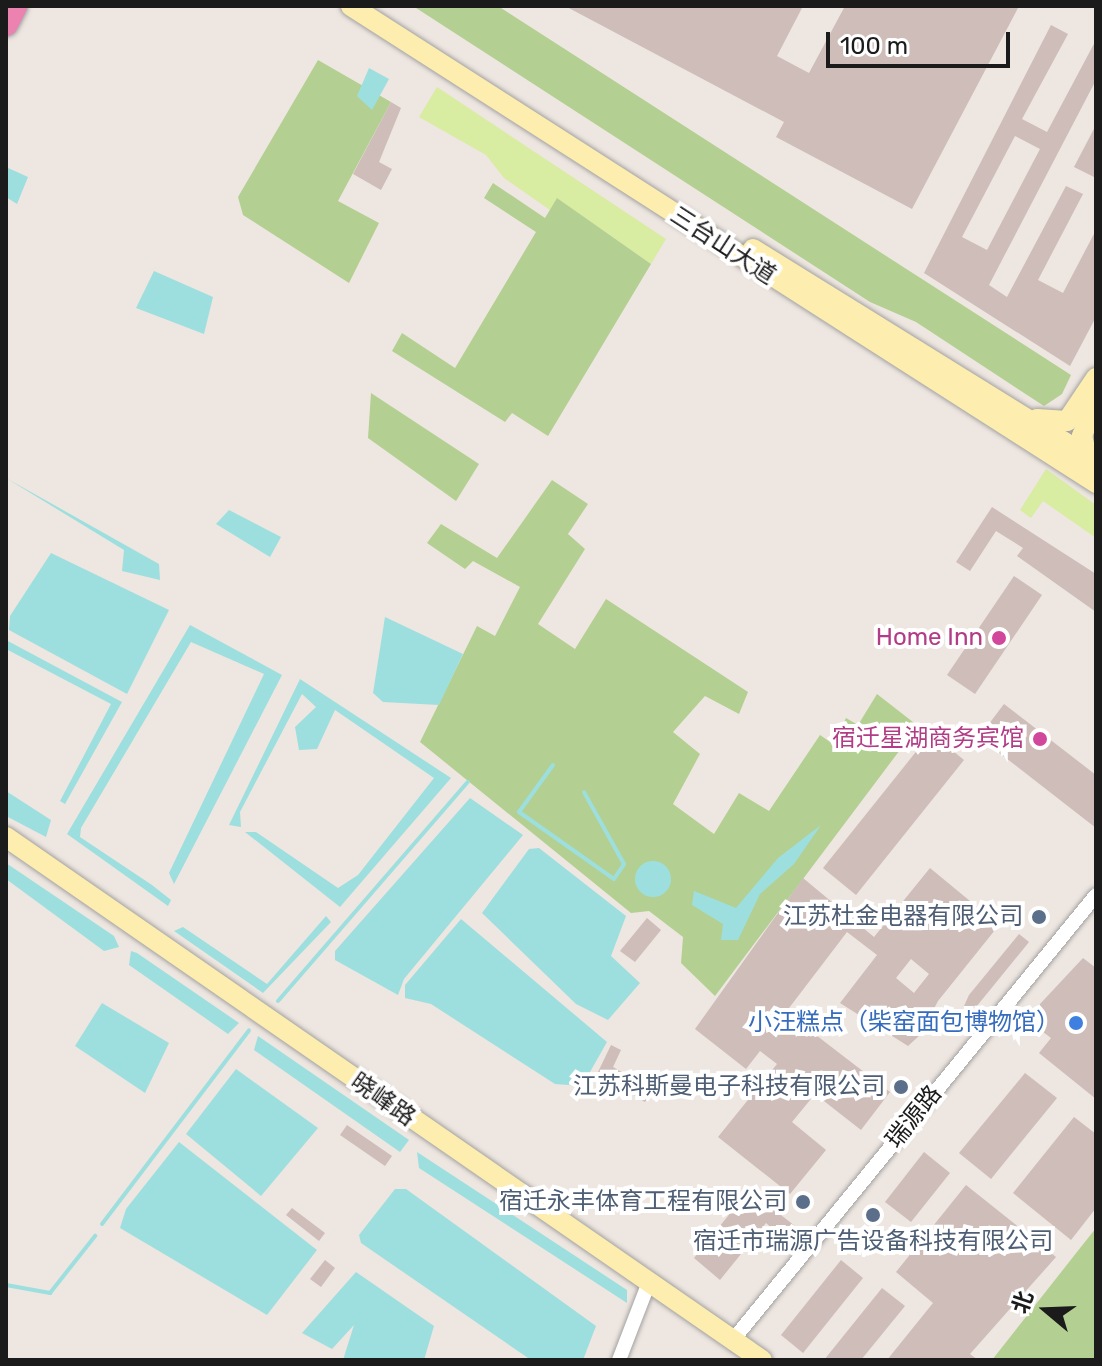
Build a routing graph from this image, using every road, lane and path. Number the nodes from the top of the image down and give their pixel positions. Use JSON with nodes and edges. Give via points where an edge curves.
{"nodes":[{"id":1,"x":15,"y":6,"type":"edge"},
{"id":2,"x":351,"y":6,"type":"edge"},
{"id":3,"x":376,"y":6,"type":"edge"},
{"id":4,"x":6,"y":24,"type":"edge"},
{"id":5,"x":1096,"y":378,"type":"edge"},
{"id":6,"x":1096,"y":399,"type":"edge"},
{"id":7,"x":1024,"y":415,"type":"junction"},
{"id":8,"x":1091,"y":459,"type":"edge"},
{"id":9,"x":1096,"y":477,"type":"edge"},
{"id":10,"x":1096,"y":483,"type":"edge"},
{"id":11,"x":6,"y":837,"type":"edge"},
{"id":12,"x":1096,"y":895,"type":"edge"},
{"id":13,"x":648,"y":1285,"type":"junction"},
{"id":14,"x":733,"y":1340,"type":"junction"},
{"id":15,"x":619,"y":1360,"type":"edge"},
{"id":16,"x":762,"y":1360,"type":"edge"}],
"edges":[{"from":1,"to":4,"type":"highway"},
{"from":2,"to":10,"type":"main road","name":"三台山大道"},
{"from":3,"to":7,"type":"main road","name":"三台山大道"},
{"from":5,"to":7,"type":"main road","via":[[1067,421]]},
{"from":6,"to":8,"type":"main road","via":[[1082,436]]},
{"from":7,"to":8,"type":"main road","name":"三台山大道"},
{"from":8,"to":9,"type":"main road"},
{"from":11,"to":13,"type":"main road","name":"晓峰路"},
{"from":12,"to":14,"type":"street","name":"瑞源路"},
{"from":13,"to":14,"type":"main road","name":"晓峰路"},
{"from":13,"to":15,"type":"street"},
{"from":14,"to":16,"type":"main road","name":"晓峰路"}]}
